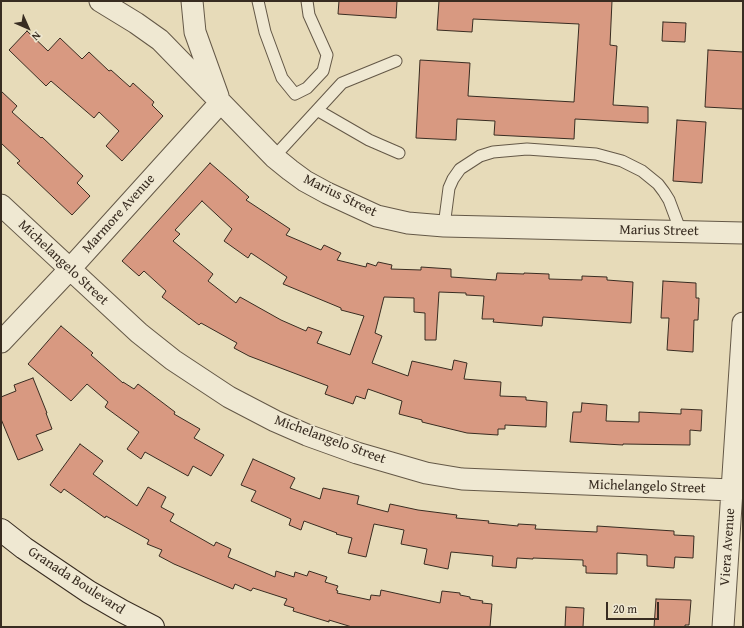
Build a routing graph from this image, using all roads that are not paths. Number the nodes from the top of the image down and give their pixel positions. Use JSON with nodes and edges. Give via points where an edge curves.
{"nodes":[{"id":1,"x":100,"y":1,"type":"edge"},
{"id":2,"x":192,"y":1,"type":"edge"},
{"id":3,"x":258,"y":1,"type":"edge"},
{"id":4,"x":307,"y":1,"type":"edge"},
{"id":5,"x":396,"y":61,"type":"dead end"},
{"id":6,"x":220,"y":103,"type":"junction"},
{"id":7,"x":317,"y":110,"type":"junction"},
{"id":8,"x":398,"y":153,"type":"dead end"},
{"id":9,"x":274,"y":157,"type":"junction"},
{"id":10,"x":1,"y":205,"type":"edge"},
{"id":11,"x":444,"y":226,"type":"junction"},
{"id":12,"x":681,"y":232,"type":"junction"},
{"id":13,"x":743,"y":234,"type":"edge"},
{"id":14,"x":69,"y":270,"type":"junction"},
{"id":15,"x":743,"y":323,"type":"edge"},
{"id":16,"x":1,"y":342,"type":"edge"},
{"id":17,"x":732,"y":490,"type":"junction"},
{"id":18,"x":1,"y":530,"type":"edge"},
{"id":19,"x":153,"y":627,"type":"edge"},
{"id":20,"x":723,"y":627,"type":"edge"}],
"edges":[{"from":1,"to":6,"type":"street","name":"Marius Street","via":[[160,40]]},
{"from":2,"to":6,"type":"street","via":[[195,32]]},
{"from":3,"to":4,"type":"lane","via":[[265,32],[282,78],[295,94],[307,88],[323,71],[327,55],[309,15]]},
{"from":5,"to":7,"type":"lane","via":[[342,83]]},
{"from":6,"to":9,"type":"street","name":"Marius Street"},
{"from":6,"to":14,"type":"street","name":"Marmore Avenue"},
{"from":7,"to":8,"type":"lane","via":[[369,140]]},
{"from":7,"to":9,"type":"lane"},
{"from":9,"to":11,"type":"street","name":"Marius Street","via":[[321,190],[377,216],[408,223]]},
{"from":10,"to":14,"type":"street","name":"Michelangelo Street"},
{"from":11,"to":12,"type":"street","name":"Marius Street"},
{"from":11,"to":12,"type":"lane","via":[[449,188],[460,169],[480,156],[493,152],[527,149],[596,154],[642,171],[664,192]]},
{"from":12,"to":13,"type":"street","name":"Marius Street"},
{"from":14,"to":16,"type":"street","name":"Marmore Avenue"},
{"from":14,"to":17,"type":"street","name":"Michelangelo Street","via":[[156,348],[212,387],[291,428],[357,453],[426,473],[462,479]]},
{"from":15,"to":17,"type":"street","name":"Viera Avenue"},
{"from":17,"to":20,"type":"street","name":"Viera Avenue"},
{"from":18,"to":19,"type":"street","name":"Granada Boulevard","via":[[89,592]]}]}
